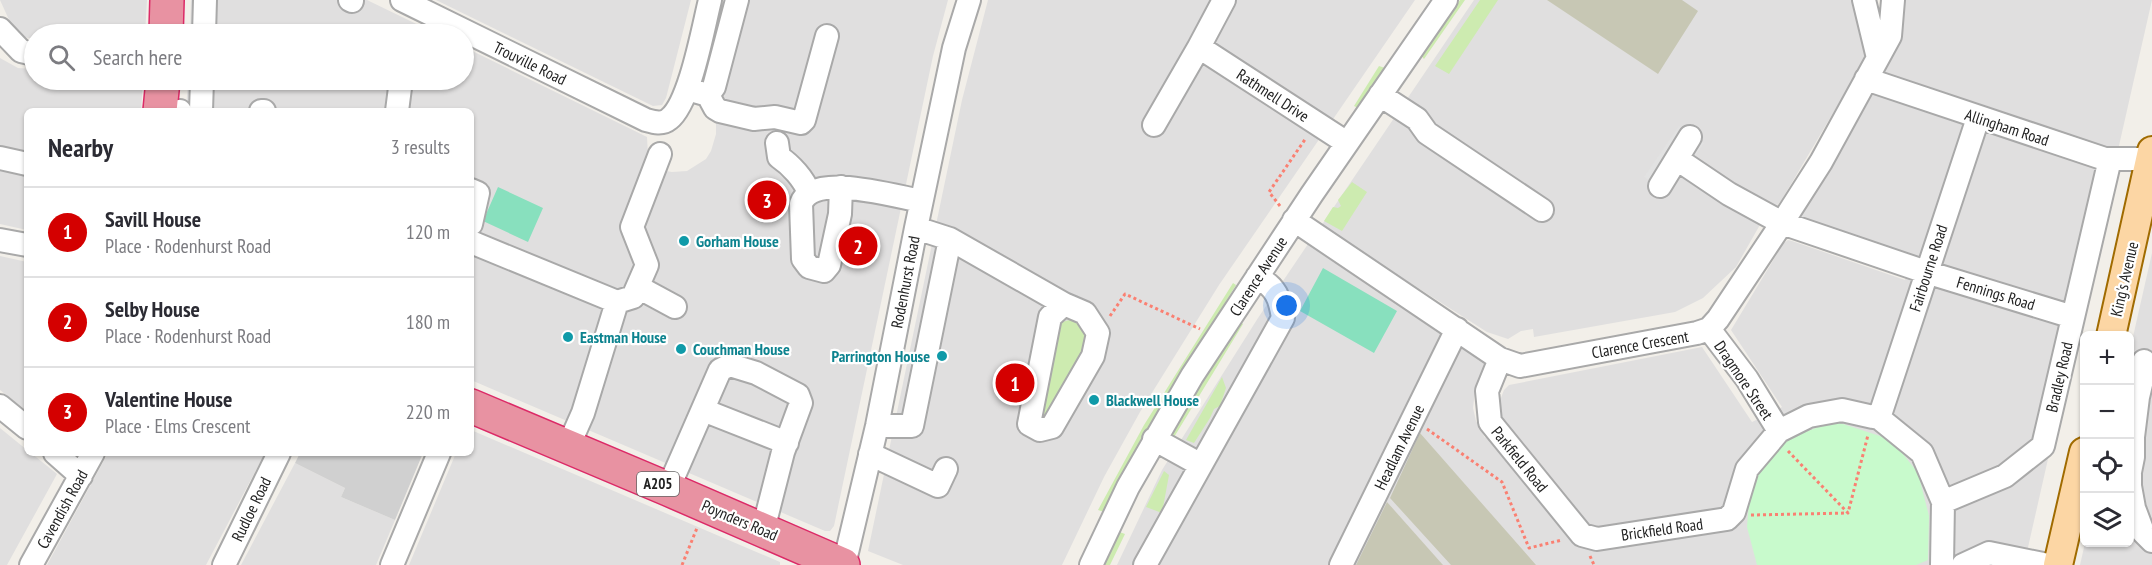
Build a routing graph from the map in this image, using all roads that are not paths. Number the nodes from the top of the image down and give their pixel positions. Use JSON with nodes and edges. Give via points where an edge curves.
{"nodes":[{"id":1,"x":167,"y":0,"type":"edge"},
{"id":2,"x":205,"y":0,"type":"edge"},
{"id":3,"x":402,"y":0,"type":"edge"},
{"id":4,"x":710,"y":0,"type":"edge"},
{"id":5,"x":737,"y":0,"type":"edge"},
{"id":6,"x":969,"y":0,"type":"edge"},
{"id":7,"x":1224,"y":0,"type":"edge"},
{"id":8,"x":1446,"y":0,"type":"edge"},
{"id":9,"x":1864,"y":0,"type":"edge"},
{"id":10,"x":1893,"y":0,"type":"edge"},
{"id":11,"x":166,"y":24,"type":"edge"},
{"id":12,"x":204,"y":24,"type":"edge"},
{"id":13,"x":451,"y":24,"type":"edge"},
{"id":14,"x":0,"y":29,"type":"edge"},
{"id":15,"x":474,"y":35,"type":"edge"},
{"id":16,"x":827,"y":36,"type":"dead end"},
{"id":17,"x":1198,"y":47,"type":"junction"},
{"id":18,"x":24,"y":52,"type":"edge"},
{"id":19,"x":1878,"y":58,"type":"junction"},
{"id":20,"x":1866,"y":79,"type":"junction"},
{"id":21,"x":162,"y":90,"type":"edge"},
{"id":22,"x":202,"y":90,"type":"edge"},
{"id":23,"x":400,"y":90,"type":"edge"},
{"id":24,"x":697,"y":92,"type":"junction"},
{"id":25,"x":1380,"y":95,"type":"junction"},
{"id":26,"x":160,"y":108,"type":"edge"},
{"id":27,"x":201,"y":108,"type":"edge"},
{"id":28,"x":397,"y":108,"type":"edge"},
{"id":29,"x":1978,"y":118,"type":"junction"},
{"id":30,"x":1154,"y":125,"type":"dead end"},
{"id":31,"x":1690,"y":136,"type":"dead end"},
{"id":32,"x":777,"y":143,"type":"dead end"},
{"id":33,"x":1347,"y":143,"type":"junction"},
{"id":34,"x":660,"y":153,"type":"dead end"},
{"id":35,"x":2151,"y":155,"type":"edge"},
{"id":36,"x":0,"y":159,"type":"edge"},
{"id":37,"x":1677,"y":159,"type":"junction"},
{"id":38,"x":2110,"y":159,"type":"junction"},
{"id":39,"x":24,"y":163,"type":"edge"},
{"id":40,"x":1660,"y":186,"type":"dead end"},
{"id":41,"x":841,"y":187,"type":"junction"},
{"id":42,"x":474,"y":191,"type":"edge"},
{"id":43,"x":809,"y":193,"type":"junction"},
{"id":44,"x":921,"y":201,"type":"junction"},
{"id":45,"x":2146,"y":203,"type":"edge"},
{"id":46,"x":1542,"y":210,"type":"dead end"},
{"id":47,"x":474,"y":211,"type":"edge"},
{"id":48,"x":1287,"y":213,"type":"junction"},
{"id":49,"x":1782,"y":223,"type":"junction"},
{"id":50,"x":916,"y":228,"type":"junction"},
{"id":51,"x":950,"y":238,"type":"junction"},
{"id":52,"x":0,"y":240,"type":"edge"},
{"id":53,"x":474,"y":243,"type":"edge"},
{"id":54,"x":24,"y":244,"type":"edge"},
{"id":55,"x":1926,"y":272,"type":"junction"},
{"id":56,"x":1257,"y":277,"type":"junction"},
{"id":57,"x":638,"y":287,"type":"junction"},
{"id":58,"x":617,"y":302,"type":"junction"},
{"id":59,"x":1064,"y":304,"type":"junction"},
{"id":60,"x":675,"y":307,"type":"dead end"},
{"id":61,"x":2073,"y":317,"type":"junction"},
{"id":62,"x":1709,"y":328,"type":"junction"},
{"id":63,"x":1457,"y":329,"type":"junction"},
{"id":64,"x":2112,"y":331,"type":"edge"},
{"id":65,"x":1500,"y":359,"type":"junction"},
{"id":66,"x":2142,"y":360,"type":"edge"},
{"id":67,"x":0,"y":406,"type":"edge"},
{"id":68,"x":474,"y":407,"type":"edge"},
{"id":69,"x":703,"y":410,"type":"junction"},
{"id":70,"x":1876,"y":417,"type":"junction"},
{"id":71,"x":24,"y":426,"type":"edge"},
{"id":72,"x":877,"y":426,"type":"junction"},
{"id":73,"x":1777,"y":434,"type":"junction"},
{"id":74,"x":1154,"y":439,"type":"junction"},
{"id":75,"x":787,"y":443,"type":"junction"},
{"id":76,"x":568,"y":447,"type":"junction"},
{"id":77,"x":870,"y":453,"type":"junction"},
{"id":78,"x":58,"y":456,"type":"edge"},
{"id":79,"x":91,"y":456,"type":"edge"},
{"id":80,"x":278,"y":456,"type":"edge"},
{"id":81,"x":438,"y":456,"type":"edge"},
{"id":82,"x":2143,"y":459,"type":"edge"},
{"id":83,"x":1201,"y":465,"type":"junction"},
{"id":84,"x":946,"y":469,"type":"dead end"},
{"id":85,"x":2080,"y":473,"type":"edge"},
{"id":86,"x":81,"y":476,"type":"junction"},
{"id":87,"x":668,"y":489,"type":"junction"},
{"id":88,"x":1942,"y":502,"type":"junction"},
{"id":89,"x":763,"y":530,"type":"junction"},
{"id":90,"x":1589,"y":537,"type":"joint"},
{"id":91,"x":2152,"y":541,"type":"edge"},
{"id":92,"x":31,"y":565,"type":"edge"},
{"id":93,"x":224,"y":565,"type":"edge"},
{"id":94,"x":392,"y":565,"type":"edge"},
{"id":95,"x":843,"y":565,"type":"edge"},
{"id":96,"x":1091,"y":565,"type":"edge"},
{"id":97,"x":1145,"y":565,"type":"edge"},
{"id":98,"x":1341,"y":565,"type":"edge"},
{"id":99,"x":1942,"y":565,"type":"edge"},
{"id":100,"x":1963,"y":565,"type":"edge"},
{"id":101,"x":2048,"y":565,"type":"edge"},
{"id":102,"x":2058,"y":565,"type":"edge"}],
"edges":[{"from":1,"to":11,"type":"highway"},
{"from":2,"to":12,"type":"street"},
{"from":3,"to":13,"type":"street","name":"Trouville Road"},
{"from":4,"to":24,"type":"street"},
{"from":5,"to":24,"type":"street","via":[[714,87]]},
{"from":6,"to":44,"type":"street","name":"Rodenhurst Road","via":[[954,48]]},
{"from":7,"to":17,"type":"street"},
{"from":8,"to":25,"type":"street","name":"Clarence Avenue"},
{"from":9,"to":19,"type":"street"},
{"from":10,"to":19,"type":"street","name":"Clarence Crescent","via":[[1890,36]]},
{"from":14,"to":18,"type":"street"},
{"from":15,"to":24,"type":"street","name":"Trouville Road","via":[[646,120],[659,123],[669,119]]},
{"from":16,"to":24,"type":"street","via":[[801,123],[720,111]]},
{"from":17,"to":30,"type":"street"},
{"from":17,"to":33,"type":"street","name":"Rathmell Drive"},
{"from":19,"to":20,"type":"street","name":"Clarence Crescent"},
{"from":20,"to":29,"type":"street","name":"Allingham Road"},
{"from":20,"to":49,"type":"street","name":"Clarence Crescent"},
{"from":21,"to":26,"type":"highway"},
{"from":22,"to":27,"type":"street"},
{"from":23,"to":28,"type":"street"},
{"from":25,"to":33,"type":"street","name":"Clarence Avenue"},
{"from":25,"to":46,"type":"street","via":[[1417,118],[1427,133]]},
{"from":29,"to":38,"type":"street","name":"Allingham Road"},
{"from":29,"to":55,"type":"street","name":"Fairbourne Road"},
{"from":31,"to":37,"type":"street"},
{"from":32,"to":43,"type":"street","via":[[779,157],[789,164]]},
{"from":33,"to":48,"type":"street","name":"Clarence Avenue"},
{"from":34,"to":57,"type":"street","via":[[632,227],[647,265]]},
{"from":35,"to":38,"type":"street","name":"Allingham Road"},
{"from":35,"to":45,"type":"main road","name":"King's Avenue"},
{"from":36,"to":39,"type":"street"},
{"from":37,"to":40,"type":"street"},
{"from":37,"to":49,"type":"street","name":"Fennings Road"},
{"from":38,"to":61,"type":"street","name":"Bradley Road"},
{"from":41,"to":43,"type":"street"},
{"from":41,"to":43,"type":"street","via":[[840,214],[829,265],[824,271],[809,267],[803,259],[801,204]]},
{"from":41,"to":44,"type":"street"},
{"from":42,"to":47,"type":"street","via":[[478,193]]},
{"from":44,"to":50,"type":"street","name":"Rodenhurst Road"},
{"from":45,"to":64,"type":"main road","name":"King's Avenue"},
{"from":48,"to":56,"type":"street","name":"Clarence Avenue"},
{"from":48,"to":63,"type":"street","name":"Clarence Crescent"},
{"from":49,"to":55,"type":"street","name":"Fennings Road"},
{"from":49,"to":62,"type":"street","name":"Clarence Crescent"},
{"from":50,"to":51,"type":"street"},
{"from":50,"to":72,"type":"street","name":"Rodenhurst Road"},
{"from":51,"to":59,"type":"street"},
{"from":51,"to":72,"type":"street","via":[[912,426]]},
{"from":52,"to":54,"type":"street"},
{"from":53,"to":58,"type":"street"},
{"from":55,"to":61,"type":"street","name":"Fennings Road"},
{"from":55,"to":70,"type":"street","name":"Fairbourne Road"},
{"from":56,"to":74,"type":"street","name":"Clarence Avenue"},
{"from":56,"to":83,"type":"street","via":[[1267,282],[1280,298],[1283,318]]},
{"from":57,"to":58,"type":"street","via":[[633,297]]},
{"from":57,"to":60,"type":"street"},
{"from":58,"to":76,"type":"street","via":[[583,413]]},
{"from":59,"to":59,"type":"street","via":[[1085,313],[1098,333],[1093,356],[1052,427],[1040,430],[1029,424],[1050,317]]},
{"from":61,"to":88,"type":"street","name":"Bradley Road","via":[[2043,446],[2005,477]]},
{"from":62,"to":65,"type":"street","name":"Clarence Crescent","via":[[1520,366]]},
{"from":62,"to":73,"type":"street","name":"Dragmore Street","via":[[1747,379]]},
{"from":63,"to":65,"type":"street","name":"Clarence Crescent"},
{"from":63,"to":98,"type":"street","name":"Headlam Avenue"},
{"from":65,"to":90,"type":"street","name":"Parkfield Road","via":[[1487,391],[1490,422]]},
{"from":66,"to":82,"type":"street","via":[[2145,367],[2133,436]]},
{"from":67,"to":71,"type":"street"},
{"from":68,"to":76,"type":"highway","name":"Poynders Road","number":"A205"},
{"from":69,"to":75,"type":"street"},
{"from":69,"to":75,"type":"street","via":[[720,370],[730,365],[756,373],[798,395],[801,403]]},
{"from":69,"to":87,"type":"street"},
{"from":70,"to":73,"type":"street","via":[[1842,410],[1809,416]]},
{"from":70,"to":88,"type":"street","via":[[1922,453]]},
{"from":72,"to":77,"type":"street","name":"Rodenhurst Road"},
{"from":73,"to":90,"type":"street","name":"Brickfield Road","via":[[1747,469],[1729,518]]},
{"from":74,"to":83,"type":"street"},
{"from":74,"to":96,"type":"street","name":"Clarence Avenue"},
{"from":75,"to":89,"type":"street"},
{"from":76,"to":87,"type":"highway","name":"Poynders Road","number":"A205"},
{"from":77,"to":84,"type":"street","via":[[938,486]]},
{"from":77,"to":95,"type":"street","name":"Rodenhurst Road"},
{"from":78,"to":86,"type":"street"},
{"from":79,"to":86,"type":"street","name":"Cavendish Road"},
{"from":80,"to":93,"type":"street","name":"Rudloe Road"},
{"from":81,"to":94,"type":"street"},
{"from":82,"to":91,"type":"street","via":[[2130,479],[2134,508]]},
{"from":83,"to":97,"type":"street"},
{"from":85,"to":102,"type":"main road"},
{"from":86,"to":92,"type":"street","name":"Cavendish Road"},
{"from":87,"to":89,"type":"highway","name":"Poynders Road","number":"A205"},
{"from":88,"to":99,"type":"street"},
{"from":89,"to":95,"type":"highway","name":"Poynders Road","number":"A205"},
{"from":100,"to":101,"type":"street","via":[[1989,553]]}]}
